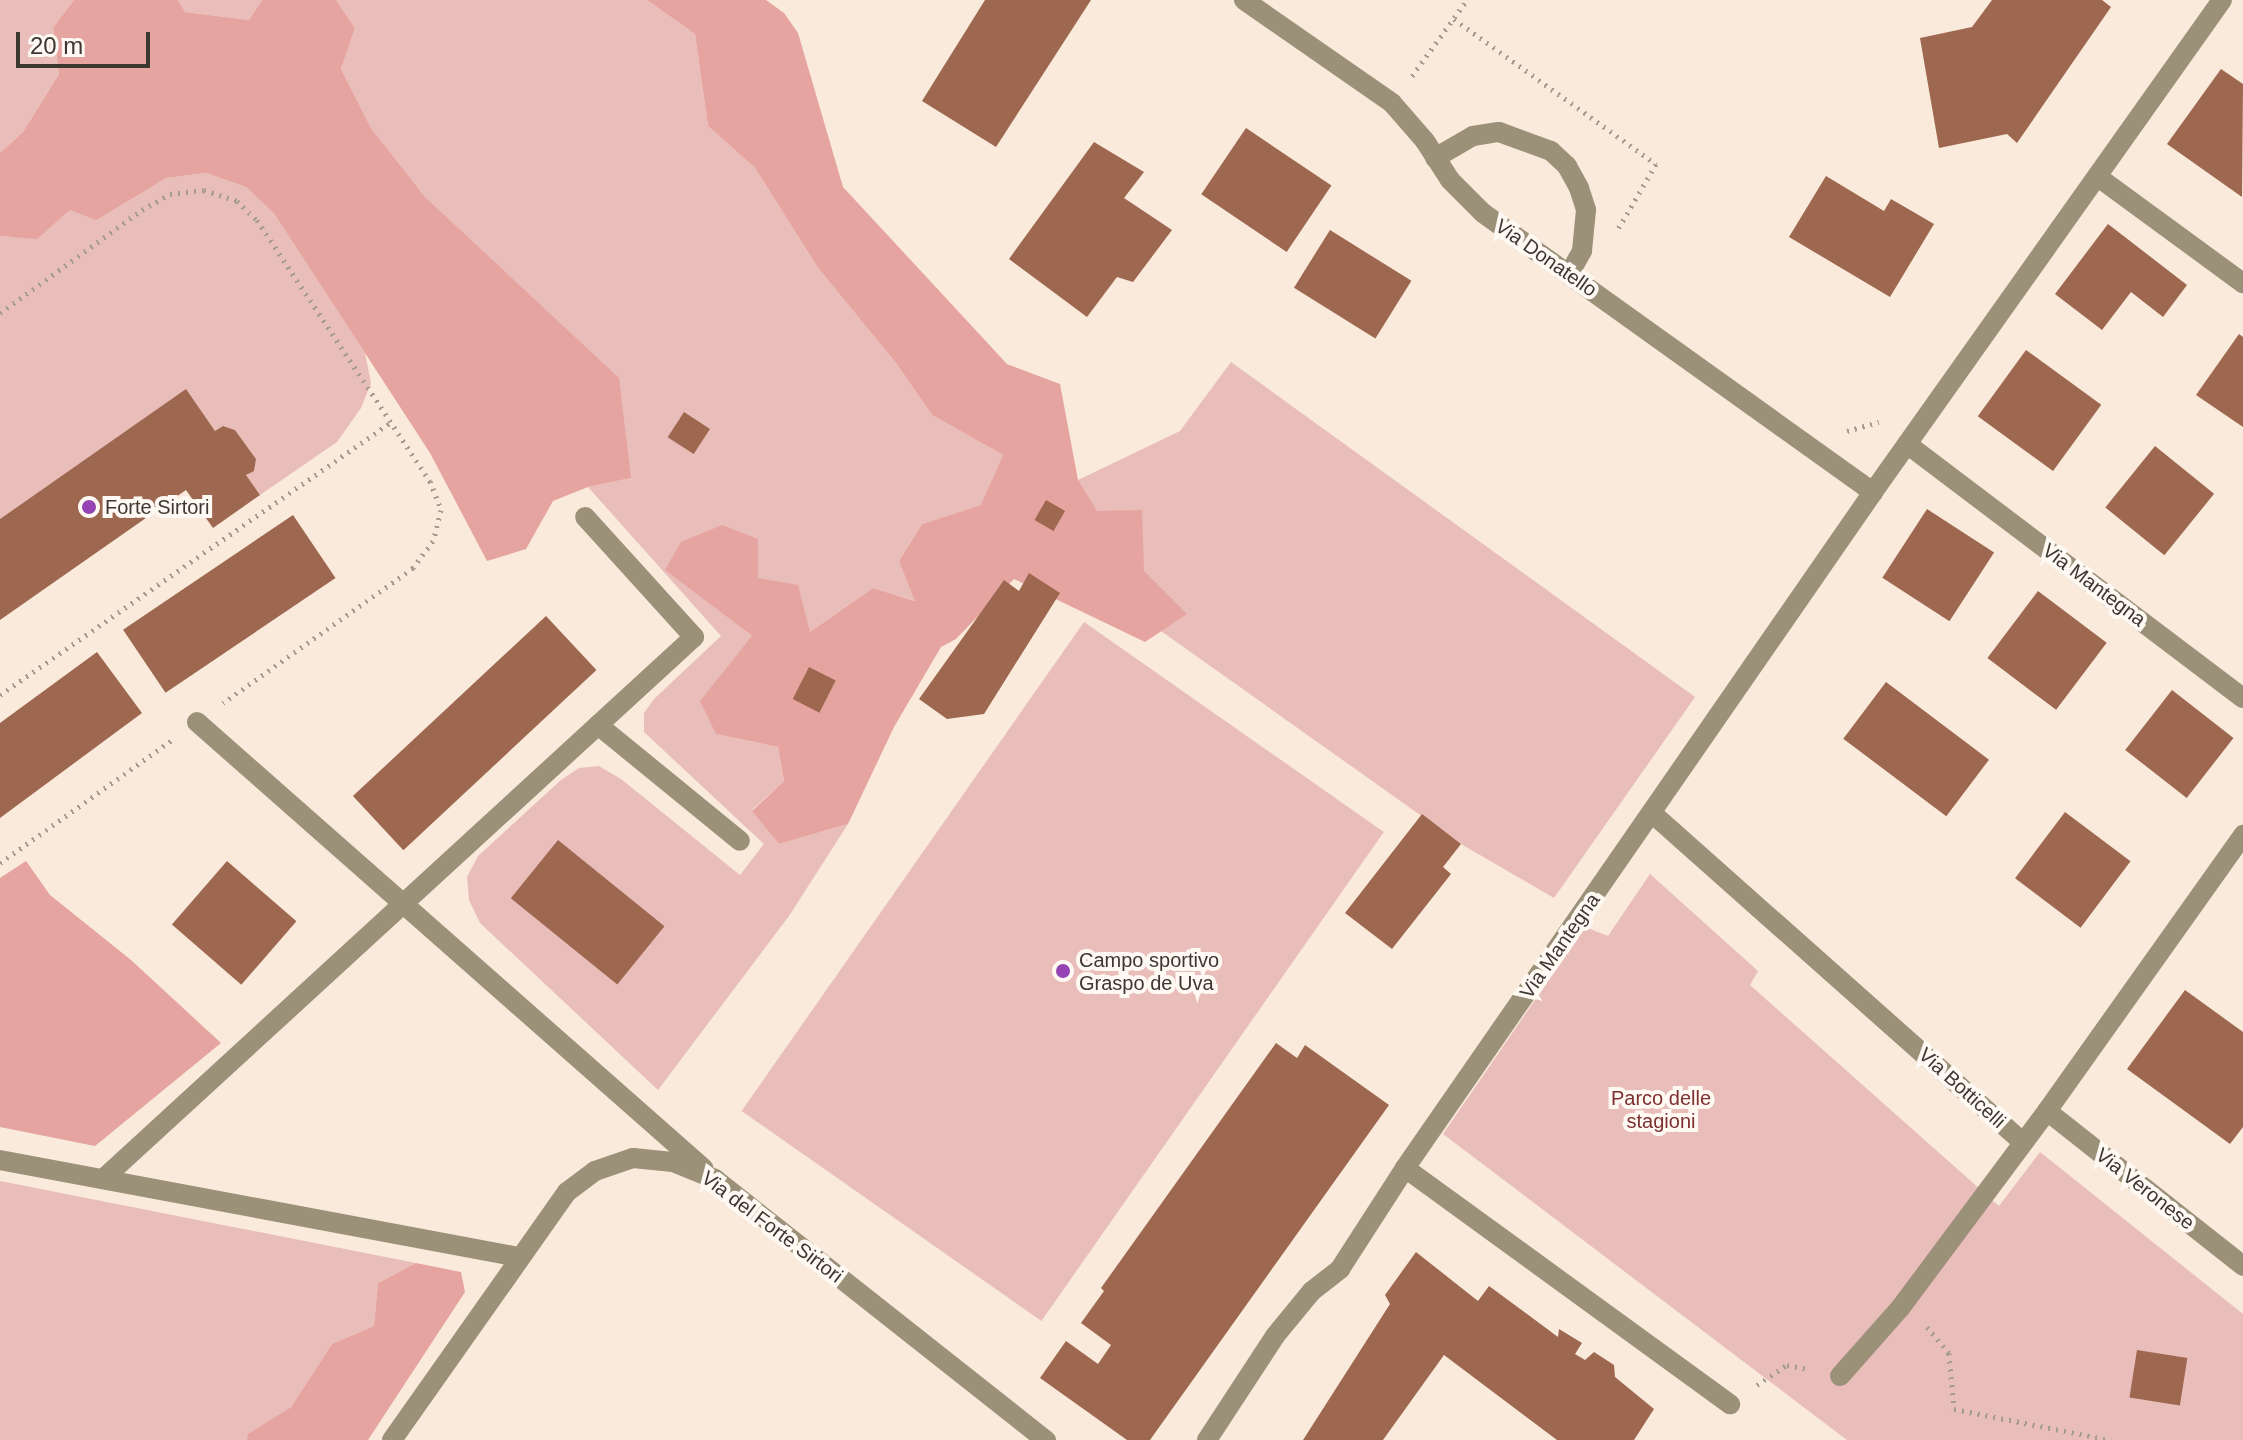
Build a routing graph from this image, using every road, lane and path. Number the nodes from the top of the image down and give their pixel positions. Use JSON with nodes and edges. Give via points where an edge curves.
{"nodes":[{"id":1,"x":1244,"y":0,"type":"edge"},
{"id":2,"x":1467,"y":0,"type":"edge"},
{"id":3,"x":2222,"y":0,"type":"edge"},
{"id":4,"x":1454,"y":19,"type":"junction"},
{"id":5,"x":1392,"y":103,"type":"junction"},
{"id":6,"x":1435,"y":158,"type":"junction"},
{"id":7,"x":2098,"y":177,"type":"junction"},
{"id":8,"x":1614,"y":237,"type":"dead end"},
{"id":9,"x":1569,"y":274,"type":"junction"},
{"id":10,"x":2243,"y":283,"type":"edge"},
{"id":11,"x":0,"y":313,"type":"edge"},
{"id":12,"x":1890,"y":413,"type":"dead end"},
{"id":13,"x":392,"y":422,"type":"junction"},
{"id":14,"x":1834,"y":428,"type":"dead end"},
{"id":15,"x":1907,"y":444,"type":"junction"},
{"id":16,"x":1873,"y":492,"type":"junction"},
{"id":17,"x":585,"y":517,"type":"dead end"},
{"id":18,"x":0,"y":695,"type":"edge"},
{"id":19,"x":2243,"y":698,"type":"edge"},
{"id":20,"x":197,"y":722,"type":"junction"},
{"id":21,"x":598,"y":725,"type":"junction"},
{"id":22,"x":1653,"y":814,"type":"junction"},
{"id":23,"x":2243,"y":835,"type":"edge"},
{"id":24,"x":740,"y":841,"type":"dead end"},
{"id":25,"x":0,"y":863,"type":"edge"},
{"id":26,"x":404,"y":903,"type":"junction"},
{"id":27,"x":2047,"y":1111,"type":"junction"},
{"id":28,"x":2023,"y":1143,"type":"junction"},
{"id":29,"x":0,"y":1160,"type":"edge"},
{"id":30,"x":1405,"y":1168,"type":"junction"},
{"id":31,"x":103,"y":1179,"type":"junction"},
{"id":32,"x":715,"y":1179,"type":"junction"},
{"id":33,"x":519,"y":1257,"type":"junction"},
{"id":34,"x":2243,"y":1266,"type":"edge"},
{"id":35,"x":1901,"y":1307,"type":"junction"},
{"id":36,"x":1840,"y":1376,"type":"joint"},
{"id":37,"x":1730,"y":1404,"type":"joint"},
{"id":38,"x":392,"y":1440,"type":"edge"},
{"id":39,"x":1046,"y":1440,"type":"edge"},
{"id":40,"x":1207,"y":1440,"type":"edge"},
{"id":41,"x":2111,"y":1440,"type":"edge"}],
"edges":[{"from":1,"to":5,"type":"street","name":"Via Donatello"},
{"from":2,"to":4,"type":"path"},
{"from":3,"to":7,"type":"street","name":"Via Mantegna"},
{"from":4,"to":5,"type":"path"},
{"from":4,"to":8,"type":"path","via":[[1656,164]]},
{"from":5,"to":6,"type":"street","name":"Via Donatello"},
{"from":6,"to":9,"type":"street","name":"Via Donatello","via":[[1483,213]]},
{"from":6,"to":9,"type":"street","via":[[1473,136],[1499,132],[1551,151],[1567,166],[1586,210],[1582,251]]},
{"from":7,"to":10,"type":"street"},
{"from":7,"to":15,"type":"street","name":"Via Mantegna"},
{"from":9,"to":16,"type":"street","name":"Via Donatello"},
{"from":11,"to":13,"type":"path","via":[[142,210],[170,194],[204,190],[237,201],[257,220]]},
{"from":12,"to":14,"type":"path","via":[[1859,430]]},
{"from":13,"to":18,"type":"path"},
{"from":13,"to":20,"type":"path","via":[[430,481],[441,510],[433,541],[413,568]]},
{"from":15,"to":16,"type":"street","name":"Via Mantegna"},
{"from":15,"to":19,"type":"street","name":"Via Mantegna"},
{"from":16,"to":22,"type":"street","name":"Via Mantegna"},
{"from":17,"to":21,"type":"street","via":[[694,637]]},
{"from":20,"to":25,"type":"path"},
{"from":20,"to":26,"type":"street"},
{"from":21,"to":24,"type":"street"},
{"from":21,"to":26,"type":"street"},
{"from":22,"to":28,"type":"street","name":"Via Botticelli"},
{"from":22,"to":30,"type":"street","name":"Via Mantegna"},
{"from":23,"to":27,"type":"street","name":"Via Botticelli"},
{"from":26,"to":31,"type":"street"},
{"from":26,"to":32,"type":"street"},
{"from":27,"to":28,"type":"street","name":"Via Botticelli"},
{"from":27,"to":34,"type":"street","name":"Via Veronese"},
{"from":28,"to":35,"type":"street"},
{"from":29,"to":31,"type":"street"},
{"from":30,"to":37,"type":"street"},
{"from":30,"to":40,"type":"street","name":"Via Mantegna","via":[[1340,1269],[1312,1291],[1275,1336]]},
{"from":31,"to":33,"type":"street"},
{"from":32,"to":33,"type":"street","name":"Via del Forte Sirtori","via":[[656,1158],[613,1162],[567,1192]]},
{"from":32,"to":39,"type":"street","name":"Via del Forte Sirtori"},
{"from":33,"to":38,"type":"street","name":"Via del Forte Sirtori"},
{"from":35,"to":36,"type":"street"},
{"from":35,"to":41,"type":"path","via":[[1926,1325],[1949,1353],[1954,1409]]},
{"from":36,"to":37,"type":"path","via":[[1787,1365]]}]}
